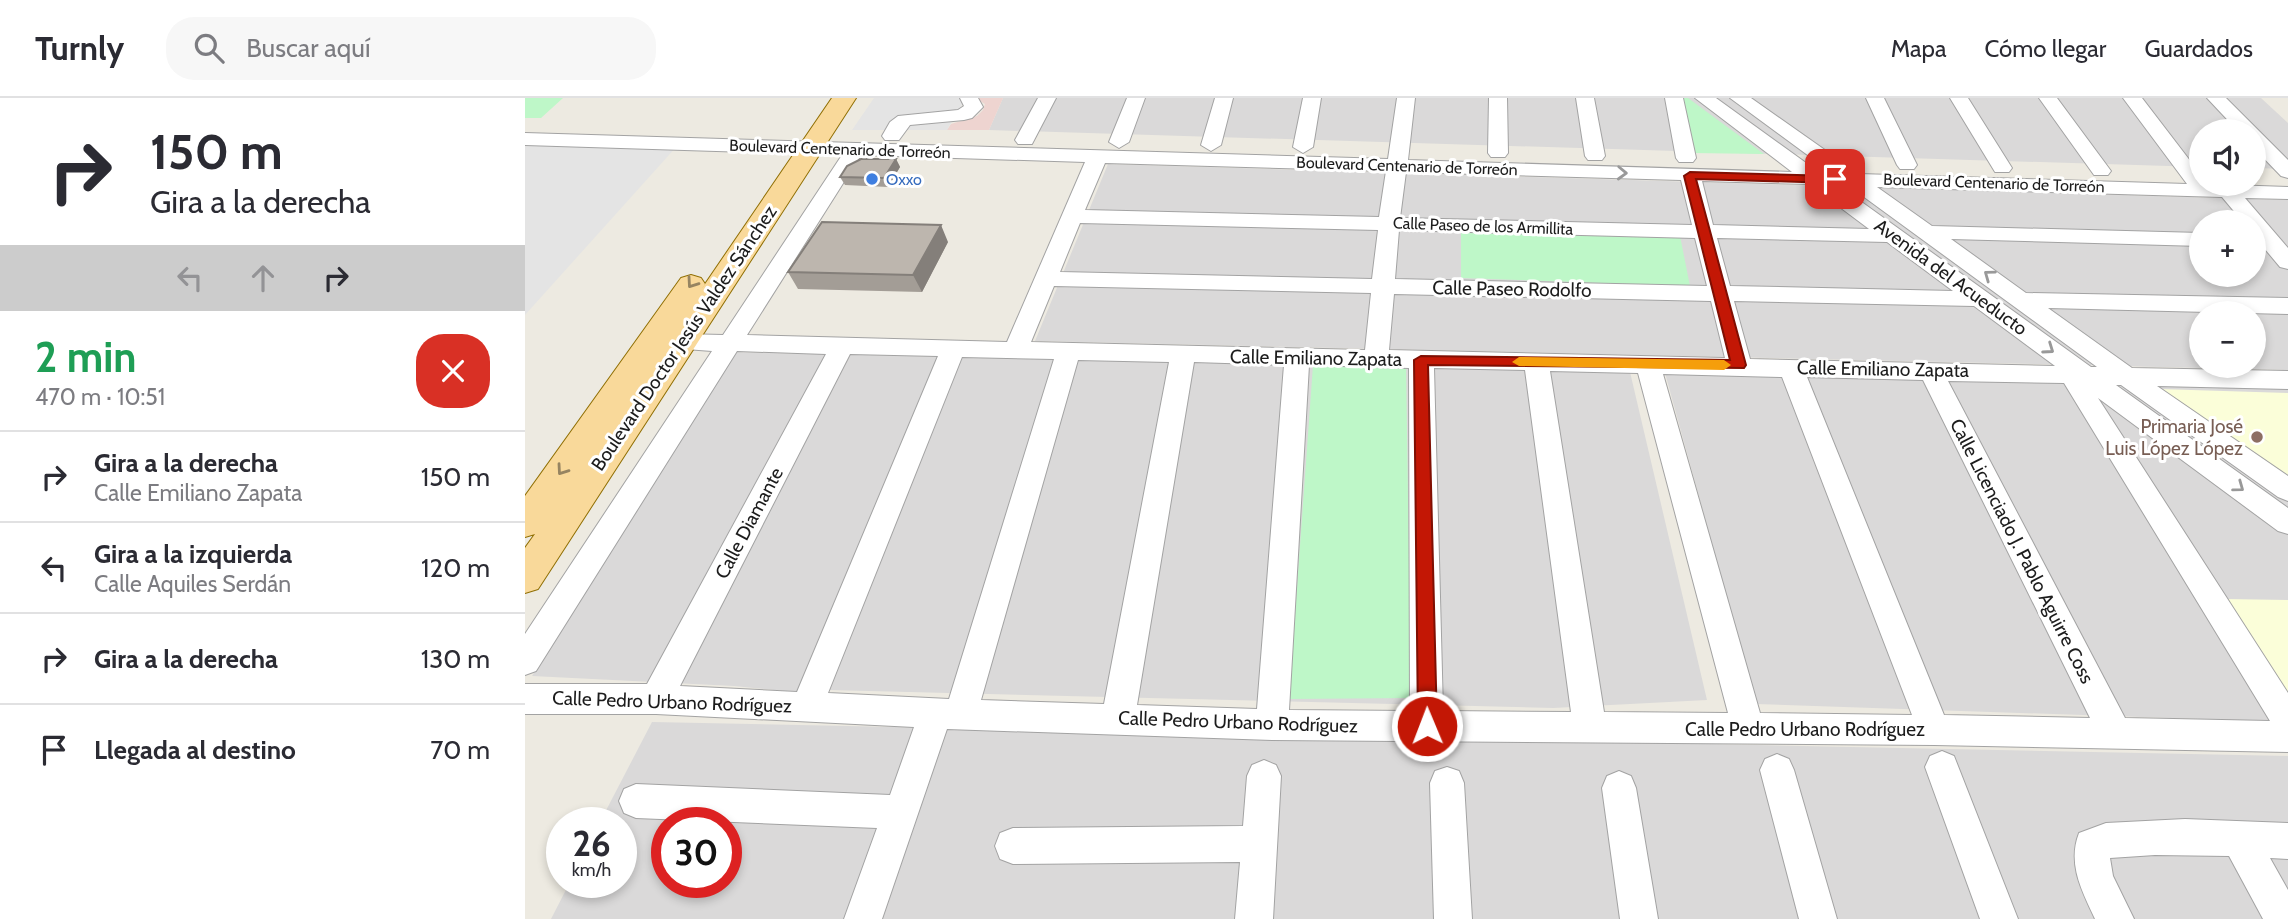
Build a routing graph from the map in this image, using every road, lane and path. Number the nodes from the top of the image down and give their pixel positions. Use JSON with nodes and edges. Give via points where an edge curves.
{"nodes":[{"id":1,"x":821,"y":98,"type":"edge"},
{"id":2,"x":844,"y":98,"type":"edge"},
{"id":3,"x":969,"y":98,"type":"edge"},
{"id":4,"x":1047,"y":98,"type":"edge"},
{"id":5,"x":1136,"y":98,"type":"edge"},
{"id":6,"x":1224,"y":98,"type":"edge"},
{"id":7,"x":1312,"y":98,"type":"edge"},
{"id":8,"x":1406,"y":98,"type":"edge"},
{"id":9,"x":1498,"y":98,"type":"edge"},
{"id":10,"x":1585,"y":98,"type":"edge"},
{"id":11,"x":1674,"y":98,"type":"edge"},
{"id":12,"x":1704,"y":98,"type":"edge"},
{"id":13,"x":1739,"y":98,"type":"edge"},
{"id":14,"x":1875,"y":98,"type":"edge"},
{"id":15,"x":1959,"y":98,"type":"edge"},
{"id":16,"x":2048,"y":98,"type":"edge"},
{"id":17,"x":2132,"y":98,"type":"edge"},
{"id":18,"x":2216,"y":98,"type":"edge"},
{"id":19,"x":2236,"y":119,"type":"edge"},
{"id":20,"x":525,"y":126,"type":"edge"},
{"id":21,"x":892,"y":136,"type":"junction"},
{"id":22,"x":525,"y":139,"type":"edge"},
{"id":23,"x":1025,"y":140,"type":"junction"},
{"id":24,"x":804,"y":141,"type":"junction"},
{"id":25,"x":1119,"y":142,"type":"junction"},
{"id":26,"x":1211,"y":145,"type":"junction"},
{"id":27,"x":1303,"y":147,"type":"junction"},
{"id":28,"x":855,"y":149,"type":"junction"},
{"id":29,"x":2266,"y":150,"type":"edge"},
{"id":30,"x":1498,"y":153,"type":"junction"},
{"id":31,"x":1588,"y":155,"type":"junction"},
{"id":32,"x":1097,"y":157,"type":"junction"},
{"id":33,"x":1398,"y":157,"type":"junction"},
{"id":34,"x":1794,"y":162,"type":"junction"},
{"id":35,"x":1907,"y":165,"type":"junction"},
{"id":36,"x":1688,"y":167,"type":"junction"},
{"id":37,"x":2002,"y":168,"type":"junction"},
{"id":38,"x":2189,"y":168,"type":"edge"},
{"id":39,"x":1824,"y":171,"type":"junction"},
{"id":40,"x":2101,"y":171,"type":"junction"},
{"id":41,"x":2288,"y":175,"type":"edge"},
{"id":42,"x":2266,"y":176,"type":"edge"},
{"id":43,"x":2189,"y":178,"type":"edge"},
{"id":44,"x":1854,"y":179,"type":"junction"},
{"id":45,"x":2189,"y":179,"type":"edge"},
{"id":46,"x":2266,"y":192,"type":"edge"},
{"id":47,"x":2288,"y":193,"type":"edge"},
{"id":48,"x":1072,"y":216,"type":"junction"},
{"id":49,"x":1389,"y":223,"type":"junction"},
{"id":50,"x":1704,"y":232,"type":"junction"},
{"id":51,"x":1931,"y":232,"type":"junction"},
{"id":52,"x":1895,"y":236,"type":"junction"},
{"id":53,"x":2189,"y":239,"type":"edge"},
{"id":54,"x":2266,"y":243,"type":"edge"},
{"id":55,"x":2288,"y":262,"type":"edge"},
{"id":56,"x":1045,"y":279,"type":"junction"},
{"id":57,"x":1382,"y":286,"type":"junction"},
{"id":58,"x":1720,"y":293,"type":"junction"},
{"id":59,"x":1979,"y":299,"type":"junction"},
{"id":60,"x":2023,"y":300,"type":"junction"},
{"id":61,"x":2288,"y":306,"type":"edge"},
{"id":62,"x":681,"y":342,"type":"junction"},
{"id":63,"x":728,"y":344,"type":"junction"},
{"id":64,"x":842,"y":346,"type":"junction"},
{"id":65,"x":953,"y":349,"type":"junction"},
{"id":66,"x":1015,"y":351,"type":"junction"},
{"id":67,"x":1068,"y":352,"type":"junction"},
{"id":68,"x":1183,"y":355,"type":"junction"},
{"id":69,"x":1297,"y":358,"type":"junction"},
{"id":70,"x":1376,"y":359,"type":"junction"},
{"id":71,"x":1421,"y":360,"type":"junction"},
{"id":72,"x":1536,"y":362,"type":"junction"},
{"id":73,"x":1648,"y":365,"type":"junction"},
{"id":74,"x":1739,"y":365,"type":"junction"},
{"id":75,"x":1791,"y":367,"type":"junction"},
{"id":76,"x":1930,"y":370,"type":"junction"},
{"id":77,"x":2078,"y":374,"type":"junction"},
{"id":78,"x":2122,"y":375,"type":"junction"},
{"id":79,"x":2288,"y":380,"type":"edge"},
{"id":80,"x":2288,"y":490,"type":"edge"},
{"id":81,"x":525,"y":523,"type":"edge"},
{"id":82,"x":2288,"y":523,"type":"edge"},
{"id":83,"x":525,"y":578,"type":"edge"},
{"id":84,"x":525,"y":662,"type":"edge"},
{"id":85,"x":525,"y":699,"type":"edge"},
{"id":86,"x":656,"y":699,"type":"junction"},
{"id":87,"x":807,"y":706,"type":"junction"},
{"id":88,"x":949,"y":714,"type":"junction"},
{"id":89,"x":1118,"y":718,"type":"junction"},
{"id":90,"x":2288,"y":721,"type":"edge"},
{"id":91,"x":1272,"y":725,"type":"junction"},
{"id":92,"x":1427,"y":726,"type":"junction"},
{"id":93,"x":1590,"y":727,"type":"junction"},
{"id":94,"x":1748,"y":728,"type":"junction"},
{"id":95,"x":1934,"y":730,"type":"junction"},
{"id":96,"x":2115,"y":733,"type":"junction"},
{"id":97,"x":2288,"y":737,"type":"edge"},
{"id":98,"x":1942,"y":767,"type":"dead end"},
{"id":99,"x":1777,"y":771,"type":"dead end"},
{"id":100,"x":1264,"y":776,"type":"dead end"},
{"id":101,"x":1447,"y":783,"type":"dead end"},
{"id":102,"x":1619,"y":788,"type":"dead end"},
{"id":103,"x":636,"y":802,"type":"dead end"},
{"id":104,"x":900,"y":812,"type":"junction"},
{"id":105,"x":2239,"y":839,"type":"junction"},
{"id":106,"x":2288,"y":841,"type":"edge"},
{"id":107,"x":1259,"y":844,"type":"junction"},
{"id":108,"x":1013,"y":846,"type":"dead end"},
{"id":109,"x":863,"y":919,"type":"edge"},
{"id":110,"x":1254,"y":919,"type":"edge"},
{"id":111,"x":1453,"y":919,"type":"edge"},
{"id":112,"x":1639,"y":919,"type":"edge"},
{"id":113,"x":1818,"y":919,"type":"edge"},
{"id":114,"x":1999,"y":919,"type":"edge"},
{"id":115,"x":2115,"y":919,"type":"edge"},
{"id":116,"x":2284,"y":919,"type":"edge"}],
"edges":[{"from":1,"to":24,"type":"main road","name":"Boulevard Doctor Jesús Valdez Sánchez"},
{"from":2,"to":24,"type":"main road","name":"Boulevard Doctor Jesús Valdez Sánchez"},
{"from":3,"to":21,"type":"street","via":[[974,107],[965,114],[905,120]]},
{"from":4,"to":23,"type":"street"},
{"from":5,"to":25,"type":"street"},
{"from":6,"to":26,"type":"street"},
{"from":7,"to":27,"type":"street"},
{"from":8,"to":33,"type":"street"},
{"from":9,"to":30,"type":"street"},
{"from":10,"to":31,"type":"street"},
{"from":11,"to":36,"type":"street"},
{"from":12,"to":34,"type":"street"},
{"from":13,"to":39,"type":"street"},
{"from":14,"to":35,"type":"street"},
{"from":15,"to":37,"type":"street"},
{"from":16,"to":40,"type":"street"},
{"from":17,"to":38,"type":"street"},
{"from":18,"to":19,"type":"street"},
{"from":20,"to":24,"type":"street","name":"Boulevard Centenario de Torreón"},
{"from":21,"to":23,"type":"street","name":"Boulevard Centenario de Torreón"},
{"from":21,"to":24,"type":"street","name":"Boulevard Centenario de Torreón"},
{"from":22,"to":24,"type":"street","name":"Boulevard Centenario de Torreón"},
{"from":23,"to":25,"type":"street","name":"Boulevard Centenario de Torreón"},
{"from":24,"to":28,"type":"street","name":"Boulevard Centenario de Torreón"},
{"from":24,"to":62,"type":"main road","name":"Boulevard Doctor Jesús Valdez Sánchez"},
{"from":24,"to":81,"type":"main road","name":"Boulevard Doctor Jesús Valdez Sánchez","one_way":true},
{"from":25,"to":26,"type":"street","name":"Boulevard Centenario de Torreón"},
{"from":26,"to":27,"type":"street","name":"Boulevard Centenario de Torreón"},
{"from":27,"to":33,"type":"street","name":"Boulevard Centenario de Torreón"},
{"from":28,"to":32,"type":"street","name":"Boulevard Centenario de Torreón"},
{"from":28,"to":63,"type":"street"},
{"from":29,"to":41,"type":"street"},
{"from":30,"to":31,"type":"street","name":"Boulevard Centenario de Torreón"},
{"from":30,"to":33,"type":"street","name":"Boulevard Centenario de Torreón"},
{"from":31,"to":33,"type":"street","via":[[1577,161]]},
{"from":31,"to":36,"type":"street","name":"Boulevard Centenario de Torreón"},
{"from":32,"to":33,"type":"street","name":"Boulevard Centenario de Torreón"},
{"from":32,"to":48,"type":"street"},
{"from":33,"to":36,"type":"street","name":"Boulevard Centenario de Torreón","one_way":true},
{"from":33,"to":49,"type":"street"},
{"from":34,"to":36,"type":"street","name":"Boulevard Centenario de Torreón"},
{"from":34,"to":39,"type":"street"},
{"from":35,"to":37,"type":"street","name":"Boulevard Centenario de Torreón"},
{"from":35,"to":39,"type":"street","name":"Boulevard Centenario de Torreón"},
{"from":36,"to":39,"type":"street","name":"Boulevard Centenario de Torreón"},
{"from":36,"to":50,"type":"street"},
{"from":37,"to":40,"type":"street","name":"Boulevard Centenario de Torreón"},
{"from":39,"to":44,"type":"street","name":"Avenida del Acueducto"},
{"from":39,"to":52,"type":"street","name":"Avenida del Acueducto"},
{"from":40,"to":43,"type":"street","name":"Boulevard Centenario de Torreón"},
{"from":41,"to":42,"type":"street"},
{"from":44,"to":45,"type":"street","name":"Boulevard Centenario de Torreón"},
{"from":44,"to":51,"type":"street","name":"Avenida del Acueducto"},
{"from":46,"to":47,"type":"street","name":"Boulevard Centenario de Torreón"},
{"from":48,"to":49,"type":"street","name":"Calle Paseo de los Armillita"},
{"from":48,"to":56,"type":"street"},
{"from":49,"to":50,"type":"street","name":"Calle Paseo de los Armillita"},
{"from":49,"to":57,"type":"street"},
{"from":50,"to":52,"type":"street","name":"Calle Paseo de los Armillita"},
{"from":50,"to":58,"type":"street"},
{"from":51,"to":53,"type":"street"},
{"from":60,"to":51,"type":"street","name":"Avenida del Acueducto","one_way":true},
{"from":52,"to":59,"type":"street","name":"Avenida del Acueducto"},
{"from":54,"to":55,"type":"street"},
{"from":56,"to":57,"type":"street","name":"Calle Paseo Rodolfo"},
{"from":56,"to":66,"type":"street"},
{"from":57,"to":58,"type":"street","name":"Calle Paseo Rodolfo"},
{"from":57,"to":70,"type":"street"},
{"from":58,"to":59,"type":"street","name":"Calle Paseo Rodolfo"},
{"from":58,"to":74,"type":"street"},
{"from":59,"to":77,"type":"street","name":"Avenida del Acueducto","one_way":true},
{"from":60,"to":61,"type":"street"},
{"from":60,"to":78,"type":"street","name":"Avenida del Acueducto"},
{"from":62,"to":63,"type":"street","name":"Calle Emiliano Zapata"},
{"from":62,"to":83,"type":"main road","name":"Boulevard Doctor Jesús Valdez Sánchez"},
{"from":63,"to":64,"type":"street","name":"Calle Emiliano Zapata"},
{"from":63,"to":84,"type":"street"},
{"from":64,"to":65,"type":"street","name":"Calle Emiliano Zapata"},
{"from":64,"to":86,"type":"street","name":"Calle Diamante"},
{"from":65,"to":66,"type":"street","name":"Calle Emiliano Zapata"},
{"from":65,"to":87,"type":"street"},
{"from":66,"to":67,"type":"street","name":"Calle Emiliano Zapata"},
{"from":67,"to":68,"type":"street","name":"Calle Emiliano Zapata"},
{"from":67,"to":88,"type":"street"},
{"from":68,"to":69,"type":"street","name":"Calle Emiliano Zapata"},
{"from":68,"to":89,"type":"street"},
{"from":69,"to":70,"type":"street","name":"Calle Emiliano Zapata"},
{"from":69,"to":91,"type":"street"},
{"from":70,"to":71,"type":"street","name":"Calle Emiliano Zapata"},
{"from":71,"to":72,"type":"street","name":"Calle Emiliano Zapata"},
{"from":71,"to":92,"type":"street"},
{"from":72,"to":73,"type":"street","name":"Calle Emiliano Zapata"},
{"from":72,"to":93,"type":"street"},
{"from":73,"to":74,"type":"street","name":"Calle Emiliano Zapata"},
{"from":73,"to":94,"type":"street"},
{"from":74,"to":75,"type":"street","name":"Calle Emiliano Zapata"},
{"from":75,"to":76,"type":"street","name":"Calle Emiliano Zapata"},
{"from":75,"to":95,"type":"street"},
{"from":76,"to":77,"type":"street","name":"Calle Emiliano Zapata"},
{"from":76,"to":96,"type":"street","name":"Calle Licenciado J. Pablo Aguirre Coss"},
{"from":77,"to":78,"type":"street","name":"Calle Emiliano Zapata"},
{"from":77,"to":82,"type":"street","name":"Avenida del Acueducto","one_way":true},
{"from":77,"to":90,"type":"street","via":[[2129,471]]},
{"from":78,"to":79,"type":"street","name":"Calle Emiliano Zapata"},
{"from":78,"to":80,"type":"street","name":"Avenida del Acueducto"},
{"from":85,"to":86,"type":"street","name":"Calle Pedro Urbano Rodríguez"},
{"from":86,"to":87,"type":"street","name":"Calle Pedro Urbano Rodríguez"},
{"from":87,"to":88,"type":"street","name":"Calle Pedro Urbano Rodríguez"},
{"from":88,"to":89,"type":"street","name":"Calle Pedro Urbano Rodríguez"},
{"from":88,"to":104,"type":"street"},
{"from":89,"to":91,"type":"street","name":"Calle Pedro Urbano Rodríguez"},
{"from":91,"to":92,"type":"street","name":"Calle Pedro Urbano Rodríguez"},
{"from":92,"to":93,"type":"street","name":"Calle Pedro Urbano Rodríguez"},
{"from":93,"to":94,"type":"street","name":"Calle Pedro Urbano Rodríguez"},
{"from":94,"to":95,"type":"street","name":"Calle Pedro Urbano Rodríguez"},
{"from":95,"to":96,"type":"street","name":"Calle Pedro Urbano Rodríguez"},
{"from":96,"to":97,"type":"street","name":"Calle Pedro Urbano Rodríguez"},
{"from":98,"to":114,"type":"street"},
{"from":99,"to":113,"type":"street"},
{"from":100,"to":107,"type":"street"},
{"from":101,"to":111,"type":"street"},
{"from":102,"to":112,"type":"street"},
{"from":103,"to":104,"type":"street"},
{"from":104,"to":109,"type":"street"},
{"from":105,"to":106,"type":"street"},
{"from":105,"to":115,"type":"street","via":[[2146,838],[2101,841],[2092,846],[2095,877]]},
{"from":105,"to":116,"type":"street"},
{"from":107,"to":108,"type":"street"},
{"from":107,"to":110,"type":"street"}]}
